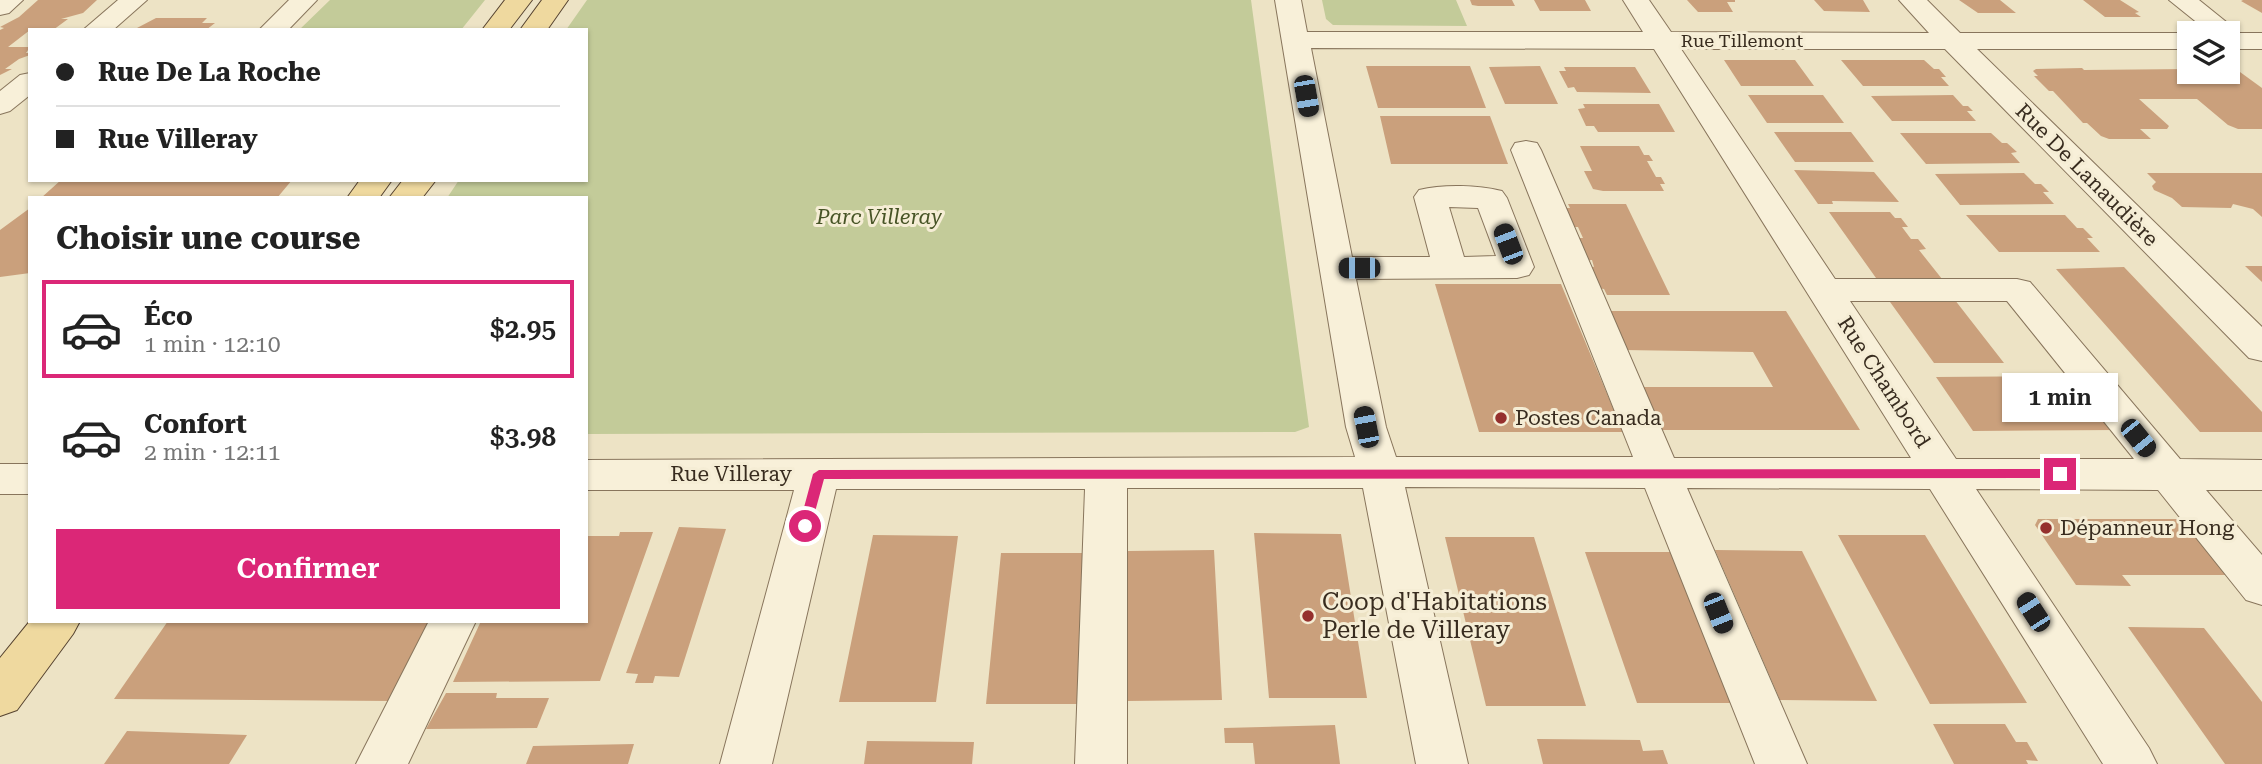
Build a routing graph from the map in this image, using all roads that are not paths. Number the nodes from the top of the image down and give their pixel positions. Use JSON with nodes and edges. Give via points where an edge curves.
{"nodes":[{"id":1,"x":9,"y":0,"type":"edge"},
{"id":2,"x":134,"y":0,"type":"edge"},
{"id":3,"x":304,"y":0,"type":"edge"},
{"id":4,"x":519,"y":0,"type":"edge"},
{"id":5,"x":555,"y":0,"type":"edge"},
{"id":6,"x":1288,"y":0,"type":"edge"},
{"id":7,"x":1636,"y":0,"type":"edge"},
{"id":8,"x":1912,"y":0,"type":"edge"},
{"id":9,"x":2182,"y":0,"type":"edge"},
{"id":10,"x":0,"y":7,"type":"edge"},
{"id":11,"x":2212,"y":21,"type":"edge"},
{"id":12,"x":99,"y":28,"type":"edge"},
{"id":13,"x":274,"y":28,"type":"edge"},
{"id":14,"x":497,"y":28,"type":"edge"},
{"id":15,"x":534,"y":28,"type":"edge"},
{"id":16,"x":1296,"y":40,"type":"junction"},
{"id":17,"x":1662,"y":41,"type":"junction"},
{"id":18,"x":1953,"y":41,"type":"junction"},
{"id":19,"x":2177,"y":41,"type":"edge"},
{"id":20,"x":28,"y":83,"type":"edge"},
{"id":21,"x":0,"y":105,"type":"edge"},
{"id":22,"x":28,"y":107,"type":"edge"},
{"id":23,"x":0,"y":112,"type":"edge"},
{"id":24,"x":1526,"y":150,"type":"dead end"},
{"id":25,"x":418,"y":182,"type":"edge"},
{"id":26,"x":407,"y":196,"type":"edge"},
{"id":27,"x":1451,"y":267,"type":"dead end"},
{"id":28,"x":1337,"y":268,"type":"junction"},
{"id":29,"x":1823,"y":290,"type":"junction"},
{"id":30,"x":2262,"y":349,"type":"edge"},
{"id":31,"x":1381,"y":473,"type":"junction"},
{"id":32,"x":1660,"y":473,"type":"junction"},
{"id":33,"x":1943,"y":473,"type":"junction"},
{"id":34,"x":819,"y":474,"type":"junction"},
{"id":35,"x":1106,"y":474,"type":"junction"},
{"id":36,"x":588,"y":475,"type":"edge"},
{"id":37,"x":2168,"y":475,"type":"junction"},
{"id":38,"x":2262,"y":475,"type":"edge"},
{"id":39,"x":0,"y":479,"type":"edge"},
{"id":40,"x":28,"y":479,"type":"edge"},
{"id":41,"x":2262,"y":587,"type":"edge"},
{"id":42,"x":55,"y":623,"type":"edge"},
{"id":43,"x":452,"y":623,"type":"edge"},
{"id":44,"x":0,"y":695,"type":"edge"},
{"id":45,"x":383,"y":764,"type":"edge"},
{"id":46,"x":746,"y":764,"type":"edge"},
{"id":47,"x":1101,"y":764,"type":"edge"},
{"id":48,"x":1442,"y":764,"type":"edge"},
{"id":49,"x":1781,"y":764,"type":"edge"},
{"id":50,"x":2131,"y":764,"type":"edge"}],
"edges":[{"from":1,"to":10,"type":"street"},
{"from":2,"to":12,"type":"street"},
{"from":3,"to":13,"type":"street"},
{"from":4,"to":14,"type":"main road"},
{"from":5,"to":15,"type":"main road"},
{"from":6,"to":16,"type":"street"},
{"from":7,"to":17,"type":"street","name":"Rue Chambord"},
{"from":8,"to":18,"type":"street","name":"Rue De Lanaudière"},
{"from":9,"to":11,"type":"street"},
{"from":16,"to":17,"type":"street","name":"Rue Tillemont"},
{"from":16,"to":28,"type":"street"},
{"from":17,"to":18,"type":"street","name":"Rue Tillemont"},
{"from":17,"to":29,"type":"street","name":"Rue Chambord"},
{"from":18,"to":19,"type":"street","name":"Rue Tillemont"},
{"from":18,"to":30,"type":"street","name":"Rue De Lanaudière"},
{"from":20,"to":21,"type":"street"},
{"from":22,"to":23,"type":"street"},
{"from":24,"to":32,"type":"street"},
{"from":25,"to":26,"type":"main road"},
{"from":27,"to":28,"type":"street"},
{"from":28,"to":31,"type":"street","via":[[1366,427]]},
{"from":29,"to":33,"type":"street","name":"Rue Chambord"},
{"from":29,"to":37,"type":"street","via":[[2017,290]]},
{"from":31,"to":32,"type":"street","name":"Rue Villeray"},
{"from":31,"to":35,"type":"street","name":"Rue Villeray"},
{"from":31,"to":48,"type":"street"},
{"from":32,"to":33,"type":"street","name":"Rue Villeray"},
{"from":32,"to":49,"type":"street"},
{"from":33,"to":37,"type":"street","name":"Rue Villeray"},
{"from":33,"to":50,"type":"street","name":"Rue Chambord"},
{"from":34,"to":35,"type":"street","name":"Rue Villeray"},
{"from":34,"to":36,"type":"street","name":"Rue Villeray"},
{"from":34,"to":46,"type":"street"},
{"from":35,"to":47,"type":"street"},
{"from":37,"to":38,"type":"street","name":"Rue Villeray"},
{"from":37,"to":41,"type":"street"},
{"from":39,"to":40,"type":"street"},
{"from":42,"to":44,"type":"main road"},
{"from":43,"to":45,"type":"street"}]}
